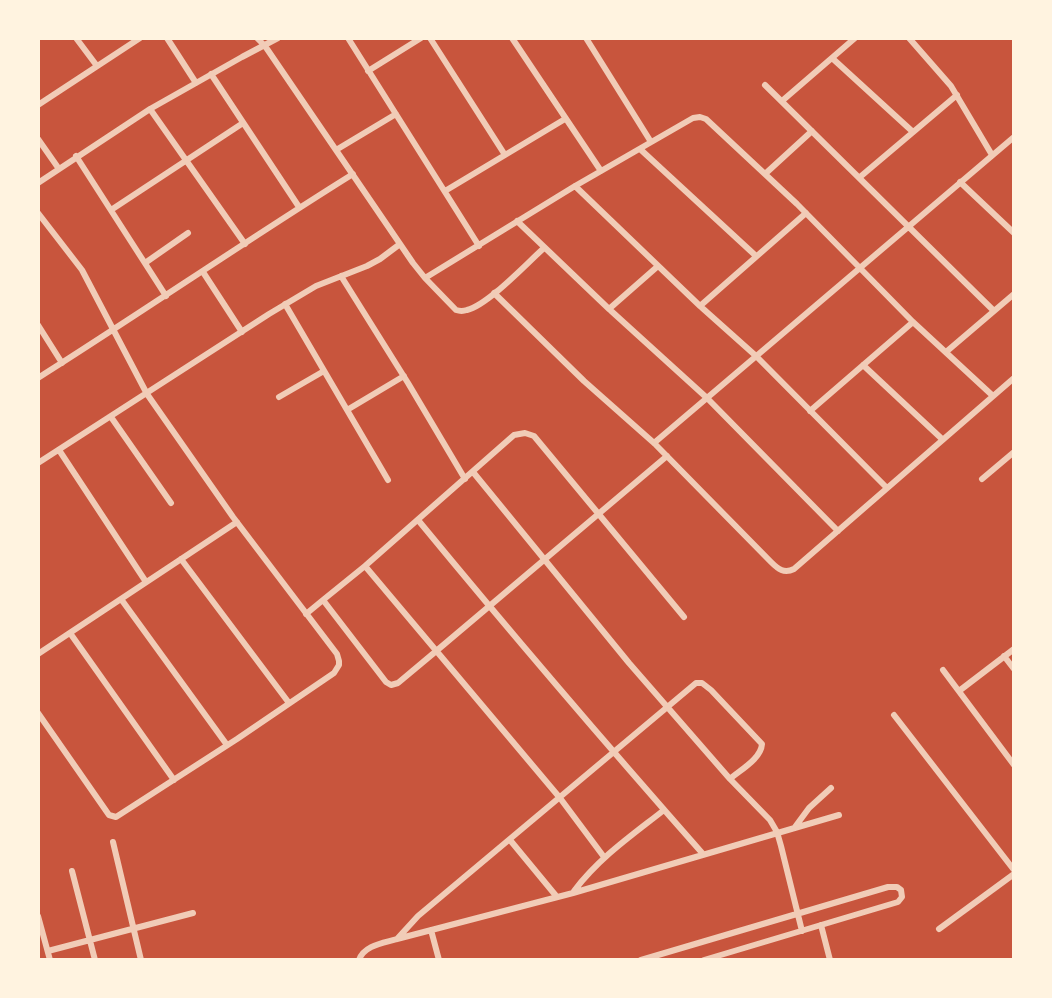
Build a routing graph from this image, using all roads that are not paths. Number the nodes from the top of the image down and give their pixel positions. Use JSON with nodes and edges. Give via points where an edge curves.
{"nodes":[{"id":1,"x":76,"y":38,"type":"edge"},
{"id":2,"x":140,"y":38,"type":"edge"},
{"id":3,"x":167,"y":38,"type":"edge"},
{"id":4,"x":257,"y":38,"type":"edge"},
{"id":5,"x":278,"y":38,"type":"edge"},
{"id":6,"x":348,"y":38,"type":"edge"},
{"id":7,"x":421,"y":38,"type":"edge"},
{"id":8,"x":430,"y":38,"type":"edge"},
{"id":9,"x":512,"y":38,"type":"edge"},
{"id":10,"x":586,"y":38,"type":"edge"},
{"id":11,"x":855,"y":38,"type":"edge"},
{"id":12,"x":909,"y":38,"type":"edge"},
{"id":13,"x":265,"y":46,"type":"junction"},
{"id":14,"x":831,"y":58,"type":"junction"},
{"id":15,"x":97,"y":66,"type":"junction"},
{"id":16,"x":368,"y":71,"type":"junction"},
{"id":17,"x":211,"y":74,"type":"junction"},
{"id":18,"x":196,"y":83,"type":"junction"},
{"id":19,"x":765,"y":85,"type":"dead end"},
{"id":20,"x":957,"y":95,"type":"junction"},
{"id":21,"x":782,"y":101,"type":"junction"},
{"id":22,"x":38,"y":104,"type":"edge"},
{"id":23,"x":150,"y":109,"type":"junction"},
{"id":24,"x":396,"y":114,"type":"junction"},
{"id":25,"x":565,"y":119,"type":"junction"},
{"id":26,"x":243,"y":123,"type":"junction"},
{"id":27,"x":812,"y":131,"type":"junction"},
{"id":28,"x":913,"y":132,"type":"junction"},
{"id":29,"x":1013,"y":137,"type":"edge"},
{"id":30,"x":38,"y":139,"type":"edge"},
{"id":31,"x":652,"y":142,"type":"junction"},
{"id":32,"x":640,"y":149,"type":"junction"},
{"id":33,"x":336,"y":150,"type":"junction"},
{"id":34,"x":505,"y":155,"type":"junction"},
{"id":35,"x":992,"y":155,"type":"junction"},
{"id":36,"x":76,"y":156,"type":"junction"},
{"id":37,"x":185,"y":160,"type":"junction"},
{"id":38,"x":59,"y":169,"type":"junction"},
{"id":39,"x":601,"y":171,"type":"junction"},
{"id":40,"x":353,"y":174,"type":"junction"},
{"id":41,"x":765,"y":174,"type":"junction"},
{"id":42,"x":860,"y":177,"type":"junction"},
{"id":43,"x":960,"y":182,"type":"junction"},
{"id":44,"x":38,"y":183,"type":"edge"},
{"id":45,"x":575,"y":186,"type":"junction"},
{"id":46,"x":445,"y":191,"type":"junction"},
{"id":47,"x":299,"y":207,"type":"junction"},
{"id":48,"x":111,"y":210,"type":"junction"},
{"id":49,"x":38,"y":213,"type":"edge"},
{"id":50,"x":806,"y":214,"type":"junction"},
{"id":51,"x":517,"y":221,"type":"junction"},
{"id":52,"x":908,"y":226,"type":"junction"},
{"id":53,"x":188,"y":233,"type":"dead end"},
{"id":54,"x":1013,"y":233,"type":"edge"},
{"id":55,"x":245,"y":244,"type":"junction"},
{"id":56,"x":400,"y":244,"type":"junction"},
{"id":57,"x":479,"y":246,"type":"junction"},
{"id":58,"x":544,"y":248,"type":"junction"},
{"id":59,"x":756,"y":256,"type":"junction"},
{"id":60,"x":145,"y":263,"type":"junction"},
{"id":61,"x":658,"y":265,"type":"junction"},
{"id":62,"x":860,"y":267,"type":"junction"},
{"id":63,"x":203,"y":272,"type":"junction"},
{"id":64,"x":341,"y":276,"type":"junction"},
{"id":65,"x":425,"y":278,"type":"junction"},
{"id":66,"x":494,"y":293,"type":"junction"},
{"id":67,"x":1013,"y":294,"type":"edge"},
{"id":68,"x":166,"y":296,"type":"junction"},
{"id":69,"x":285,"y":304,"type":"junction"},
{"id":70,"x":700,"y":306,"type":"junction"},
{"id":71,"x":609,"y":309,"type":"junction"},
{"id":72,"x":994,"y":311,"type":"junction"},
{"id":73,"x":913,"y":321,"type":"junction"},
{"id":74,"x":38,"y":325,"type":"edge"},
{"id":75,"x":113,"y":330,"type":"junction"},
{"id":76,"x":242,"y":332,"type":"junction"},
{"id":77,"x":946,"y":352,"type":"junction"},
{"id":78,"x":756,"y":356,"type":"junction"},
{"id":79,"x":62,"y":363,"type":"junction"},
{"id":80,"x":863,"y":365,"type":"junction"},
{"id":81,"x":324,"y":371,"type":"junction"},
{"id":82,"x":404,"y":376,"type":"junction"},
{"id":83,"x":38,"y":378,"type":"edge"},
{"id":84,"x":1012,"y":382,"type":"edge"},
{"id":85,"x":147,"y":394,"type":"junction"},
{"id":86,"x":993,"y":396,"type":"junction"},
{"id":87,"x":279,"y":397,"type":"dead end"},
{"id":88,"x":707,"y":398,"type":"junction"},
{"id":89,"x":347,"y":410,"type":"junction"},
{"id":90,"x":810,"y":411,"type":"junction"},
{"id":91,"x":111,"y":417,"type":"junction"},
{"id":92,"x":942,"y":439,"type":"junction"},
{"id":93,"x":654,"y":443,"type":"junction"},
{"id":94,"x":59,"y":450,"type":"junction"},
{"id":95,"x":1013,"y":452,"type":"edge"},
{"id":96,"x":667,"y":456,"type":"junction"},
{"id":97,"x":38,"y":463,"type":"edge"},
{"id":98,"x":473,"y":472,"type":"junction"},
{"id":99,"x":465,"y":479,"type":"junction"},
{"id":100,"x":982,"y":479,"type":"dead end"},
{"id":101,"x":387,"y":480,"type":"dead end"},
{"id":102,"x":887,"y":488,"type":"junction"},
{"id":103,"x":171,"y":503,"type":"dead end"},
{"id":104,"x":599,"y":513,"type":"junction"},
{"id":105,"x":418,"y":520,"type":"junction"},
{"id":106,"x":237,"y":522,"type":"junction"},
{"id":107,"x":838,"y":531,"type":"junction"},
{"id":108,"x":181,"y":559,"type":"junction"},
{"id":109,"x":544,"y":560,"type":"junction"},
{"id":110,"x":365,"y":566,"type":"junction"},
{"id":111,"x":146,"y":582,"type":"junction"},
{"id":112,"x":121,"y":599,"type":"junction"},
{"id":113,"x":323,"y":600,"type":"junction"},
{"id":114,"x":489,"y":606,"type":"junction"},
{"id":115,"x":306,"y":614,"type":"junction"},
{"id":116,"x":684,"y":617,"type":"dead end"},
{"id":117,"x":70,"y":633,"type":"junction"},
{"id":118,"x":1013,"y":649,"type":"edge"},
{"id":119,"x":436,"y":651,"type":"junction"},
{"id":120,"x":38,"y":654,"type":"edge"},
{"id":121,"x":1004,"y":656,"type":"junction"},
{"id":122,"x":1013,"y":669,"type":"edge"},
{"id":123,"x":943,"y":670,"type":"dead end"},
{"id":124,"x":959,"y":691,"type":"junction"},
{"id":125,"x":289,"y":703,"type":"junction"},
{"id":126,"x":667,"y":707,"type":"junction"},
{"id":127,"x":38,"y":713,"type":"edge"},
{"id":128,"x":894,"y":715,"type":"dead end"},
{"id":129,"x":227,"y":745,"type":"junction"},
{"id":130,"x":614,"y":752,"type":"junction"},
{"id":131,"x":1013,"y":765,"type":"edge"},
{"id":132,"x":730,"y":779,"type":"junction"},
{"id":133,"x":174,"y":780,"type":"junction"},
{"id":134,"x":831,"y":788,"type":"dead end"},
{"id":135,"x":561,"y":798,"type":"junction"},
{"id":136,"x":664,"y":810,"type":"junction"},
{"id":137,"x":839,"y":815,"type":"dead end"},
{"id":138,"x":795,"y":827,"type":"junction"},
{"id":139,"x":776,"y":832,"type":"junction"},
{"id":140,"x":510,"y":840,"type":"junction"},
{"id":141,"x":113,"y":842,"type":"dead end"},
{"id":142,"x":704,"y":854,"type":"junction"},
{"id":143,"x":604,"y":857,"type":"junction"},
{"id":144,"x":72,"y":871,"type":"dead end"},
{"id":145,"x":1013,"y":872,"type":"edge"},
{"id":146,"x":573,"y":893,"type":"junction"},
{"id":147,"x":557,"y":897,"type":"junction"},
{"id":148,"x":193,"y":913,"type":"dead end"},
{"id":149,"x":798,"y":914,"type":"junction"},
{"id":150,"x":38,"y":916,"type":"edge"},
{"id":151,"x":821,"y":925,"type":"junction"},
{"id":152,"x":133,"y":928,"type":"junction"},
{"id":153,"x":939,"y":929,"type":"dead end"},
{"id":154,"x":431,"y":930,"type":"junction"},
{"id":155,"x":802,"y":931,"type":"junction"},
{"id":156,"x":397,"y":939,"type":"junction"},
{"id":157,"x":90,"y":940,"type":"junction"},
{"id":158,"x":48,"y":951,"type":"junction"},
{"id":159,"x":50,"y":960,"type":"edge"},
{"id":160,"x":95,"y":960,"type":"edge"},
{"id":161,"x":141,"y":960,"type":"edge"},
{"id":162,"x":359,"y":960,"type":"edge"},
{"id":163,"x":439,"y":960,"type":"edge"},
{"id":164,"x":641,"y":960,"type":"edge"},
{"id":165,"x":704,"y":960,"type":"edge"},
{"id":166,"x":831,"y":960,"type":"edge"}],
"edges":[{"from":1,"to":15,"type":"street"},
{"from":2,"to":15,"type":"street"},
{"from":3,"to":18,"type":"street"},
{"from":4,"to":13,"type":"street"},
{"from":5,"to":13,"type":"street"},
{"from":6,"to":16,"type":"street"},
{"from":7,"to":16,"type":"street"},
{"from":8,"to":34,"type":"street"},
{"from":9,"to":25,"type":"street"},
{"from":10,"to":31,"type":"street"},
{"from":11,"to":14,"type":"street"},
{"from":12,"to":20,"type":"street"},
{"from":13,"to":17,"type":"street"},
{"from":13,"to":33,"type":"street"},
{"from":14,"to":21,"type":"street"},
{"from":14,"to":28,"type":"street"},
{"from":15,"to":22,"type":"street"},
{"from":16,"to":24,"type":"street"},
{"from":17,"to":18,"type":"street"},
{"from":17,"to":26,"type":"street"},
{"from":18,"to":23,"type":"street"},
{"from":19,"to":21,"type":"street"},
{"from":20,"to":28,"type":"street"},
{"from":20,"to":35,"type":"street"},
{"from":21,"to":27,"type":"street"},
{"from":23,"to":36,"type":"street"},
{"from":23,"to":37,"type":"street"},
{"from":24,"to":33,"type":"street"},
{"from":24,"to":46,"type":"street"},
{"from":25,"to":34,"type":"street"},
{"from":25,"to":39,"type":"street"},
{"from":26,"to":37,"type":"street"},
{"from":26,"to":47,"type":"street"},
{"from":27,"to":41,"type":"street"},
{"from":27,"to":42,"type":"street"},
{"from":28,"to":42,"type":"street"},
{"from":29,"to":35,"type":"street"},
{"from":30,"to":38,"type":"street"},
{"from":31,"to":32,"type":"street"},
{"from":31,"to":41,"type":"street","via":[[700,117]]},
{"from":32,"to":39,"type":"street"},
{"from":32,"to":59,"type":"street"},
{"from":33,"to":40,"type":"street"},
{"from":34,"to":46,"type":"street"},
{"from":35,"to":43,"type":"street"},
{"from":36,"to":38,"type":"street"},
{"from":36,"to":48,"type":"street"},
{"from":37,"to":48,"type":"street"},
{"from":37,"to":55,"type":"street"},
{"from":38,"to":44,"type":"street"},
{"from":39,"to":45,"type":"street"},
{"from":40,"to":47,"type":"street"},
{"from":40,"to":56,"type":"street"},
{"from":41,"to":50,"type":"street"},
{"from":42,"to":52,"type":"street"},
{"from":43,"to":52,"type":"street"},
{"from":43,"to":54,"type":"street"},
{"from":45,"to":51,"type":"street"},
{"from":45,"to":61,"type":"street"},
{"from":46,"to":57,"type":"street"},
{"from":47,"to":55,"type":"street"},
{"from":48,"to":60,"type":"street"},
{"from":49,"to":75,"type":"street","via":[[82,270]]},
{"from":50,"to":59,"type":"street"},
{"from":50,"to":62,"type":"street"},
{"from":51,"to":57,"type":"street"},
{"from":51,"to":58,"type":"street"},
{"from":52,"to":62,"type":"street"},
{"from":52,"to":72,"type":"street"},
{"from":53,"to":60,"type":"street"},
{"from":55,"to":63,"type":"street"},
{"from":56,"to":64,"type":"street","via":[[368,266]]},
{"from":56,"to":65,"type":"street"},
{"from":57,"to":65,"type":"street"},
{"from":58,"to":66,"type":"street"},
{"from":58,"to":71,"type":"street"},
{"from":59,"to":70,"type":"street"},
{"from":60,"to":68,"type":"street"},
{"from":61,"to":70,"type":"street"},
{"from":61,"to":71,"type":"street"},
{"from":62,"to":73,"type":"street"},
{"from":62,"to":78,"type":"street"},
{"from":63,"to":68,"type":"street"},
{"from":63,"to":76,"type":"street"},
{"from":64,"to":69,"type":"street"},
{"from":64,"to":82,"type":"street"},
{"from":65,"to":66,"type":"street","via":[[456,310],[476,307]]},
{"from":66,"to":93,"type":"street"},
{"from":67,"to":72,"type":"street"},
{"from":68,"to":75,"type":"street"},
{"from":69,"to":76,"type":"street"},
{"from":69,"to":81,"type":"street"},
{"from":70,"to":78,"type":"street"},
{"from":71,"to":88,"type":"street"},
{"from":72,"to":77,"type":"street"},
{"from":73,"to":77,"type":"street"},
{"from":73,"to":80,"type":"street"},
{"from":74,"to":79,"type":"street"},
{"from":75,"to":79,"type":"street"},
{"from":75,"to":85,"type":"street"},
{"from":76,"to":85,"type":"street"},
{"from":77,"to":86,"type":"street"},
{"from":78,"to":88,"type":"street"},
{"from":78,"to":90,"type":"street"},
{"from":79,"to":83,"type":"street"},
{"from":80,"to":90,"type":"street"},
{"from":80,"to":92,"type":"street"},
{"from":81,"to":87,"type":"street"},
{"from":81,"to":89,"type":"street"},
{"from":82,"to":89,"type":"street"},
{"from":82,"to":99,"type":"street"},
{"from":84,"to":86,"type":"street"},
{"from":85,"to":91,"type":"street"},
{"from":85,"to":106,"type":"street"},
{"from":86,"to":92,"type":"street"},
{"from":88,"to":93,"type":"street"},
{"from":88,"to":107,"type":"street"},
{"from":89,"to":101,"type":"street"},
{"from":90,"to":102,"type":"street"},
{"from":91,"to":94,"type":"street"},
{"from":91,"to":103,"type":"street"},
{"from":92,"to":102,"type":"street"},
{"from":93,"to":96,"type":"street"},
{"from":94,"to":97,"type":"street"},
{"from":94,"to":111,"type":"street"},
{"from":95,"to":100,"type":"street"},
{"from":96,"to":104,"type":"street"},
{"from":96,"to":107,"type":"street","via":[[784,572],[794,569]]},
{"from":98,"to":99,"type":"street"},
{"from":98,"to":104,"type":"street","via":[[514,435],[526,433],[534,436]]},
{"from":98,"to":109,"type":"street"},
{"from":99,"to":105,"type":"street"},
{"from":102,"to":107,"type":"street"},
{"from":104,"to":109,"type":"street"},
{"from":104,"to":116,"type":"street"},
{"from":105,"to":110,"type":"street"},
{"from":105,"to":114,"type":"street"},
{"from":106,"to":108,"type":"street"},
{"from":106,"to":115,"type":"street"},
{"from":108,"to":111,"type":"street"},
{"from":108,"to":125,"type":"street"},
{"from":109,"to":114,"type":"street"},
{"from":109,"to":126,"type":"street"},
{"from":110,"to":113,"type":"street"},
{"from":110,"to":119,"type":"street"},
{"from":111,"to":112,"type":"street"},
{"from":112,"to":117,"type":"street"},
{"from":112,"to":129,"type":"street"},
{"from":113,"to":115,"type":"street"},
{"from":113,"to":119,"type":"street","via":[[391,685]]},
{"from":114,"to":119,"type":"street"},
{"from":114,"to":130,"type":"street"},
{"from":115,"to":125,"type":"street","via":[[337,654],[339,665]]},
{"from":117,"to":120,"type":"street"},
{"from":117,"to":133,"type":"street"},
{"from":118,"to":121,"type":"street"},
{"from":119,"to":135,"type":"street"},
{"from":121,"to":122,"type":"street"},
{"from":121,"to":124,"type":"street"},
{"from":123,"to":124,"type":"street"},
{"from":124,"to":131,"type":"street"},
{"from":125,"to":129,"type":"street"},
{"from":126,"to":130,"type":"street"},
{"from":126,"to":132,"type":"street"},
{"from":126,"to":132,"type":"street","via":[[691,686],[702,683],[759,740],[762,750]]},
{"from":127,"to":133,"type":"street","via":[[109,815],[120,816]]},
{"from":128,"to":145,"type":"street"},
{"from":129,"to":133,"type":"street"},
{"from":130,"to":135,"type":"street"},
{"from":130,"to":136,"type":"street"},
{"from":132,"to":139,"type":"street"},
{"from":134,"to":138,"type":"street"},
{"from":135,"to":140,"type":"street"},
{"from":135,"to":143,"type":"street"},
{"from":136,"to":142,"type":"street"},
{"from":136,"to":143,"type":"street"},
{"from":137,"to":138,"type":"street"},
{"from":138,"to":139,"type":"street"},
{"from":139,"to":142,"type":"street"},
{"from":139,"to":149,"type":"street"},
{"from":140,"to":147,"type":"street"},
{"from":140,"to":156,"type":"street"},
{"from":141,"to":152,"type":"street"},
{"from":142,"to":146,"type":"street"},
{"from":143,"to":146,"type":"street"},
{"from":144,"to":157,"type":"street"},
{"from":145,"to":153,"type":"street"},
{"from":146,"to":147,"type":"street"},
{"from":147,"to":154,"type":"street"},
{"from":148,"to":152,"type":"street"},
{"from":149,"to":151,"type":"street","via":[[888,887],[901,890],[898,902]]},
{"from":149,"to":155,"type":"street"},
{"from":149,"to":164,"type":"street"},
{"from":150,"to":158,"type":"street"},
{"from":151,"to":155,"type":"street"},
{"from":151,"to":166,"type":"street"},
{"from":152,"to":157,"type":"street"},
{"from":152,"to":161,"type":"street"},
{"from":154,"to":156,"type":"street"},
{"from":154,"to":163,"type":"street"},
{"from":155,"to":165,"type":"street"},
{"from":156,"to":162,"type":"street","via":[[371,947]]},
{"from":157,"to":158,"type":"street"},
{"from":157,"to":160,"type":"street"},
{"from":158,"to":159,"type":"street"}]}
